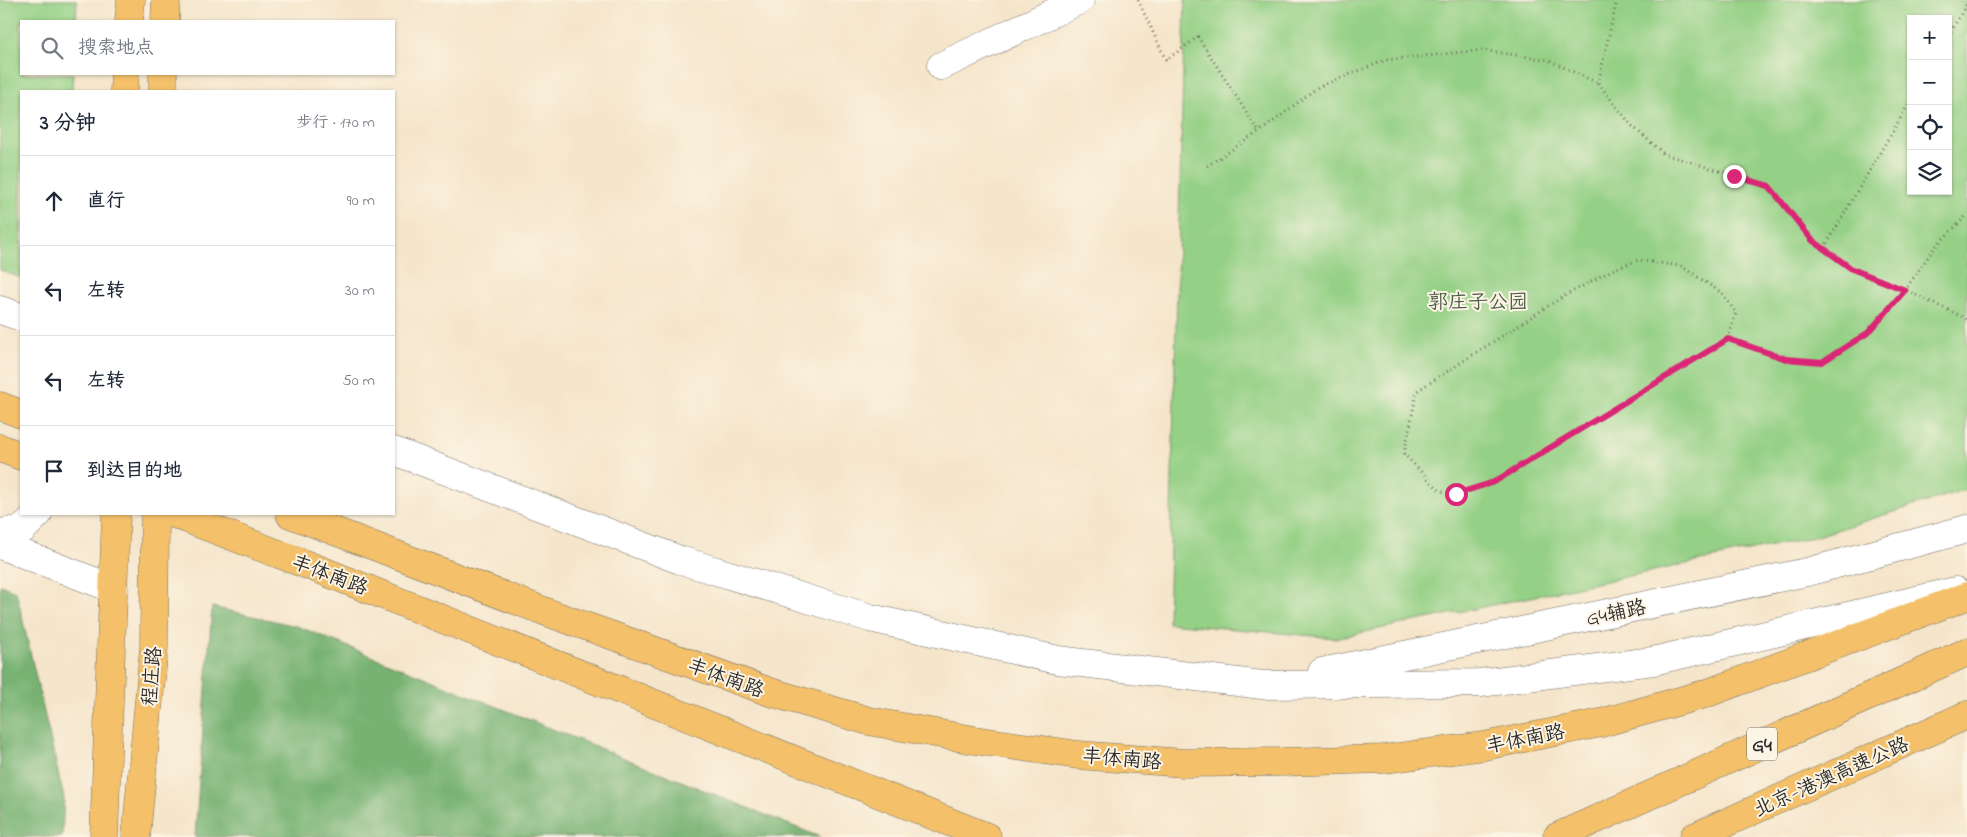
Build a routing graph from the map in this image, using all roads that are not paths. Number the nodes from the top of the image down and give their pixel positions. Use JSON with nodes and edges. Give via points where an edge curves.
{"nodes":[{"id":1,"x":131,"y":0,"type":"edge"},
{"id":2,"x":166,"y":0,"type":"edge"},
{"id":3,"x":1080,"y":0,"type":"edge"},
{"id":4,"x":129,"y":20,"type":"edge"},
{"id":5,"x":165,"y":20,"type":"edge"},
{"id":6,"x":942,"y":66,"type":"dead end"},
{"id":7,"x":125,"y":75,"type":"edge"},
{"id":8,"x":163,"y":75,"type":"edge"},
{"id":9,"x":124,"y":90,"type":"edge"},
{"id":10,"x":163,"y":90,"type":"edge"},
{"id":11,"x":0,"y":310,"type":"edge"},
{"id":12,"x":20,"y":317,"type":"edge"},
{"id":13,"x":0,"y":406,"type":"edge"},
{"id":14,"x":20,"y":414,"type":"edge"},
{"id":15,"x":0,"y":448,"type":"edge"},
{"id":16,"x":395,"y":451,"type":"edge"},
{"id":17,"x":20,"y":456,"type":"edge"},
{"id":18,"x":37,"y":515,"type":"edge"},
{"id":19,"x":116,"y":515,"type":"edge"},
{"id":20,"x":156,"y":515,"type":"edge"},
{"id":21,"x":177,"y":515,"type":"edge"},
{"id":22,"x":293,"y":515,"type":"edge"},
{"id":23,"x":1967,"y":529,"type":"edge"},
{"id":24,"x":0,"y":533,"type":"edge"},
{"id":25,"x":0,"y":546,"type":"edge"},
{"id":26,"x":1967,"y":588,"type":"edge"},
{"id":27,"x":114,"y":589,"type":"junction"},
{"id":28,"x":1967,"y":596,"type":"edge"},
{"id":29,"x":1967,"y":652,"type":"edge"},
{"id":30,"x":1262,"y":685,"type":"junction"},
{"id":31,"x":1967,"y":715,"type":"edge"},
{"id":32,"x":104,"y":837,"type":"edge"},
{"id":33,"x":136,"y":837,"type":"edge"},
{"id":34,"x":987,"y":837,"type":"edge"},
{"id":35,"x":1557,"y":837,"type":"edge"},
{"id":36,"x":1694,"y":837,"type":"edge"}],
"edges":[{"from":1,"to":4,"type":"main road"},
{"from":2,"to":5,"type":"main road"},
{"from":3,"to":6,"type":"street"},
{"from":7,"to":9,"type":"main road"},
{"from":8,"to":10,"type":"main road"},
{"from":11,"to":12,"type":"street"},
{"from":13,"to":14,"type":"main road"},
{"from":15,"to":17,"type":"main road"},
{"from":16,"to":30,"type":"street","via":[[680,560],[870,618],[1058,660]]},
{"from":18,"to":24,"type":"street","via":[[24,529]]},
{"from":19,"to":27,"type":"main road","name":"程庄路"},
{"from":20,"to":33,"type":"main road","name":"程庄路","via":[[154,647]]},
{"from":21,"to":34,"type":"main road","name":"丰体南路","via":[[332,574]]},
{"from":22,"to":28,"type":"main road","name":"丰体南路","via":[[549,614],[770,692],[869,721],[1078,755],[1184,763],[1384,759],[1484,746],[1591,725],[1706,694]]},
{"from":23,"to":30,"type":"street","name":"G4辅路","via":[[1807,572]]},
{"from":25,"to":27,"type":"street"},
{"from":26,"to":30,"type":"street","via":[[1653,661],[1480,683]]},
{"from":27,"to":32,"type":"main road","name":"程庄路"},
{"from":29,"to":35,"type":"main road","number":"G4"},
{"from":31,"to":36,"type":"main road","name":"北京-港澳高速公路"}]}
